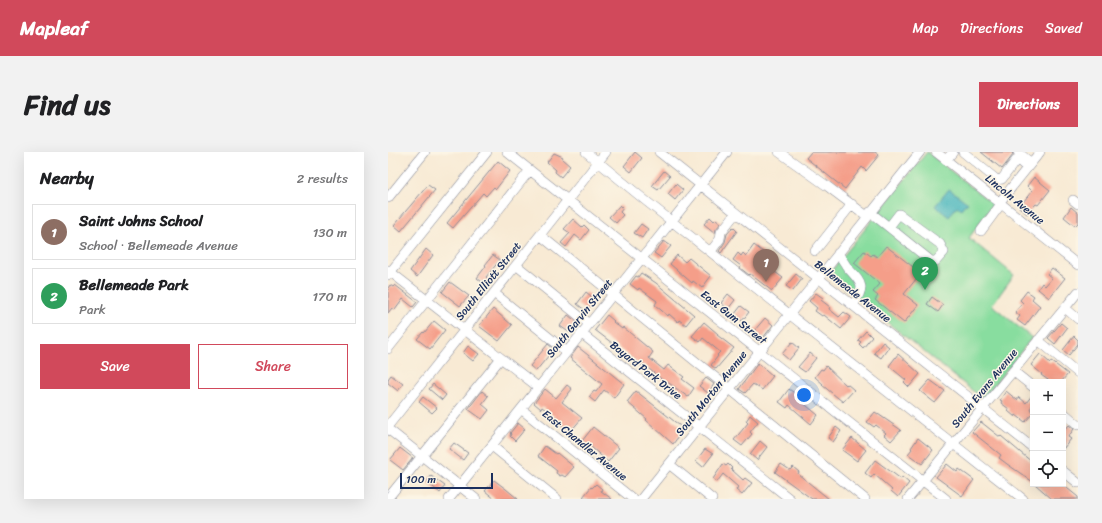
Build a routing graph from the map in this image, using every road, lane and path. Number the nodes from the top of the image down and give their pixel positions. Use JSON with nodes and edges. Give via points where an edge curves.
{"nodes":[{"id":1,"x":486,"y":152,"type":"edge"},
{"id":2,"x":508,"y":152,"type":"edge"},
{"id":3,"x":586,"y":152,"type":"edge"},
{"id":4,"x":606,"y":152,"type":"edge"},
{"id":5,"x":659,"y":152,"type":"edge"},
{"id":6,"x":726,"y":152,"type":"edge"},
{"id":7,"x":779,"y":152,"type":"edge"},
{"id":8,"x":920,"y":152,"type":"edge"},
{"id":9,"x":936,"y":152,"type":"edge"},
{"id":10,"x":953,"y":152,"type":"edge"},
{"id":11,"x":963,"y":152,"type":"edge"},
{"id":12,"x":1018,"y":152,"type":"edge"},
{"id":13,"x":1040,"y":152,"type":"edge"},
{"id":14,"x":422,"y":153,"type":"edge"},
{"id":15,"x":946,"y":160,"type":"junction"},
{"id":16,"x":598,"y":162,"type":"junction"},
{"id":17,"x":1029,"y":165,"type":"junction"},
{"id":18,"x":530,"y":170,"type":"junction"},
{"id":19,"x":701,"y":185,"type":"junction"},
{"id":20,"x":388,"y":198,"type":"edge"},
{"id":21,"x":568,"y":201,"type":"junction"},
{"id":22,"x":1000,"y":203,"type":"junction"},
{"id":23,"x":852,"y":204,"type":"junction"},
{"id":24,"x":736,"y":213,"type":"junction"},
{"id":25,"x":869,"y":214,"type":"junction"},
{"id":26,"x":672,"y":221,"type":"junction"},
{"id":27,"x":889,"y":227,"type":"junction"},
{"id":28,"x":981,"y":231,"type":"dead end"},
{"id":29,"x":540,"y":235,"type":"junction"},
{"id":30,"x":711,"y":251,"type":"junction"},
{"id":31,"x":815,"y":251,"type":"dead end"},
{"id":32,"x":838,"y":253,"type":"junction"},
{"id":33,"x":642,"y":259,"type":"junction"},
{"id":34,"x":1077,"y":262,"type":"edge"},
{"id":35,"x":516,"y":265,"type":"junction"},
{"id":36,"x":389,"y":272,"type":"edge"},
{"id":37,"x":818,"y":278,"type":"junction"},
{"id":38,"x":1078,"y":292,"type":"edge"},
{"id":39,"x":494,"y":293,"type":"junction"},
{"id":40,"x":614,"y":294,"type":"junction"},
{"id":41,"x":426,"y":300,"type":"junction"},
{"id":42,"x":853,"y":305,"type":"junction"},
{"id":43,"x":1065,"y":308,"type":"junction"},
{"id":44,"x":789,"y":314,"type":"junction"},
{"id":45,"x":1078,"y":319,"type":"edge"},
{"id":46,"x":590,"y":324,"type":"junction"},
{"id":47,"x":464,"y":330,"type":"junction"},
{"id":48,"x":582,"y":334,"type":"junction"},
{"id":49,"x":1038,"y":340,"type":"junction"},
{"id":50,"x":388,"y":349,"type":"edge"},
{"id":51,"x":567,"y":352,"type":"junction"},
{"id":52,"x":759,"y":352,"type":"junction"},
{"id":53,"x":501,"y":358,"type":"junction"},
{"id":54,"x":1013,"y":371,"type":"junction"},
{"id":55,"x":1078,"y":373,"type":"edge"},
{"id":56,"x":1030,"y":385,"type":"edge"},
{"id":57,"x":538,"y":387,"type":"junction"},
{"id":58,"x":730,"y":388,"type":"junction"},
{"id":59,"x":982,"y":408,"type":"junction"},
{"id":60,"x":521,"y":410,"type":"junction"},
{"id":61,"x":1066,"y":415,"type":"edge"},
{"id":62,"x":1078,"y":425,"type":"edge"},
{"id":63,"x":388,"y":426,"type":"edge"},
{"id":64,"x":699,"y":427,"type":"junction"},
{"id":65,"x":388,"y":429,"type":"edge"},
{"id":66,"x":953,"y":444,"type":"junction"},
{"id":67,"x":492,"y":446,"type":"junction"},
{"id":68,"x":1030,"y":446,"type":"edge"},
{"id":69,"x":422,"y":456,"type":"junction"},
{"id":70,"x":669,"y":464,"type":"junction"},
{"id":71,"x":1066,"y":473,"type":"edge"},
{"id":72,"x":923,"y":481,"type":"junction"},
{"id":73,"x":1078,"y":483,"type":"edge"},
{"id":74,"x":460,"y":486,"type":"junction"},
{"id":75,"x":388,"y":498,"type":"edge"},
{"id":76,"x":449,"y":499,"type":"edge"},
{"id":77,"x":476,"y":499,"type":"edge"},
{"id":78,"x":558,"y":499,"type":"edge"},
{"id":79,"x":633,"y":499,"type":"edge"},
{"id":80,"x":640,"y":499,"type":"edge"},
{"id":81,"x":712,"y":499,"type":"edge"},
{"id":82,"x":790,"y":499,"type":"edge"},
{"id":83,"x":865,"y":499,"type":"edge"},
{"id":84,"x":908,"y":499,"type":"edge"},
{"id":85,"x":946,"y":499,"type":"edge"},
{"id":86,"x":1023,"y":499,"type":"edge"}],
"edges":[{"from":1,"to":36,"type":"street"},
{"from":2,"to":18,"type":"street","name":"East Gum Street"},
{"from":3,"to":16,"type":"street"},
{"from":4,"to":16,"type":"street","name":"South Elliott Street"},
{"from":5,"to":19,"type":"street","name":"Bellemeade Avenue"},
{"from":6,"to":19,"type":"street","name":"South Garvin Street"},
{"from":7,"to":23,"type":"street"},
{"from":8,"to":25,"type":"street","name":"South Morton Avenue"},
{"from":9,"to":15,"type":"street","name":"Lincoln Avenue"},
{"from":10,"to":15,"type":"street"},
{"from":11,"to":17,"type":"street","via":[[997,180],[1002,179],[1017,159]]},
{"from":12,"to":17,"type":"street"},
{"from":13,"to":17,"type":"street"},
{"from":14,"to":20,"type":"street"},
{"from":15,"to":22,"type":"street","name":"Lincoln Avenue"},
{"from":16,"to":21,"type":"street","name":"South Elliott Street"},
{"from":16,"to":26,"type":"street"},
{"from":17,"to":22,"type":"street"},
{"from":18,"to":21,"type":"street","name":"East Gum Street"},
{"from":18,"to":41,"type":"street"},
{"from":19,"to":24,"type":"street","name":"Bellemeade Avenue"},
{"from":19,"to":26,"type":"street","name":"South Garvin Street"},
{"from":21,"to":29,"type":"street","name":"South Elliott Street"},
{"from":21,"to":33,"type":"street","name":"East Gum Street"},
{"from":22,"to":28,"type":"street"},
{"from":22,"to":34,"type":"street","name":"Lincoln Avenue"},
{"from":23,"to":25,"type":"street"},
{"from":23,"to":31,"type":"street"},
{"from":24,"to":30,"type":"street","via":[[721,232],[720,239]]},
{"from":24,"to":37,"type":"street","name":"Bellemeade Avenue"},
{"from":25,"to":27,"type":"street"},
{"from":25,"to":32,"type":"street","name":"South Morton Avenue"},
{"from":26,"to":30,"type":"street"},
{"from":26,"to":33,"type":"street","name":"South Garvin Street"},
{"from":27,"to":27,"type":"street","via":[[931,261],[936,262],[944,252],[940,244],[899,214]]},
{"from":29,"to":35,"type":"street","name":"South Elliott Street"},
{"from":29,"to":40,"type":"street"},
{"from":30,"to":44,"type":"street"},
{"from":32,"to":37,"type":"street","name":"South Morton Avenue"},
{"from":32,"to":42,"type":"street","via":[[860,280],[859,297]]},
{"from":33,"to":40,"type":"street","name":"South Garvin Street"},
{"from":33,"to":52,"type":"street","name":"East Gum Street"},
{"from":35,"to":39,"type":"street","name":"South Elliott Street"},
{"from":35,"to":46,"type":"street"},
{"from":36,"to":41,"type":"street"},
{"from":37,"to":42,"type":"street","name":"Bellemeade Avenue"},
{"from":37,"to":44,"type":"street","name":"South Morton Avenue"},
{"from":38,"to":43,"type":"street","name":"South Evans Avenue"},
{"from":39,"to":47,"type":"street","name":"South Elliott Street"},
{"from":39,"to":51,"type":"street"},
{"from":40,"to":46,"type":"street","name":"South Garvin Street"},
{"from":40,"to":58,"type":"street"},
{"from":41,"to":47,"type":"street"},
{"from":41,"to":50,"type":"street"},
{"from":42,"to":59,"type":"street","name":"Bellemeade Avenue"},
{"from":43,"to":45,"type":"street"},
{"from":43,"to":49,"type":"street","name":"South Evans Avenue"},
{"from":44,"to":52,"type":"street","name":"South Morton Avenue"},
{"from":44,"to":66,"type":"street"},
{"from":46,"to":48,"type":"street","name":"South Garvin Street"},
{"from":47,"to":53,"type":"street"},
{"from":47,"to":63,"type":"street","name":"South Elliott Street"},
{"from":48,"to":51,"type":"street","name":"South Garvin Street"},
{"from":48,"to":64,"type":"street","name":"Bayard Park Drive"},
{"from":49,"to":54,"type":"street","name":"South Evans Avenue"},
{"from":49,"to":55,"type":"street"},
{"from":51,"to":57,"type":"street","name":"South Garvin Street"},
{"from":52,"to":58,"type":"street","name":"South Morton Avenue"},
{"from":52,"to":72,"type":"street","name":"East Gum Street"},
{"from":53,"to":57,"type":"street"},
{"from":53,"to":69,"type":"street"},
{"from":54,"to":56,"type":"street"},
{"from":54,"to":59,"type":"street","name":"South Evans Avenue"},
{"from":57,"to":60,"type":"street","name":"South Garvin Street"},
{"from":58,"to":64,"type":"street","name":"South Morton Avenue"},
{"from":58,"to":83,"type":"street"},
{"from":59,"to":66,"type":"street","name":"South Evans Avenue"},
{"from":59,"to":68,"type":"street","name":"Bellemeade Avenue"},
{"from":60,"to":67,"type":"street","name":"South Garvin Street"},
{"from":60,"to":79,"type":"street","name":"East Chandler Avenue"},
{"from":61,"to":62,"type":"street"},
{"from":64,"to":70,"type":"street","name":"South Morton Avenue"},
{"from":64,"to":82,"type":"street","name":"Bayard Park Drive"},
{"from":65,"to":69,"type":"street"},
{"from":66,"to":72,"type":"street","name":"South Evans Avenue"},
{"from":66,"to":86,"type":"street"},
{"from":67,"to":74,"type":"street","name":"South Garvin Street"},
{"from":67,"to":78,"type":"street"},
{"from":69,"to":74,"type":"street"},
{"from":69,"to":75,"type":"street"},
{"from":70,"to":80,"type":"street","name":"South Morton Avenue"},
{"from":70,"to":81,"type":"street"},
{"from":71,"to":73,"type":"street"},
{"from":72,"to":84,"type":"street","name":"South Evans Avenue"},
{"from":72,"to":85,"type":"street","name":"East Gum Street"},
{"from":74,"to":76,"type":"street","name":"South Garvin Street"},
{"from":74,"to":77,"type":"street"}]}
